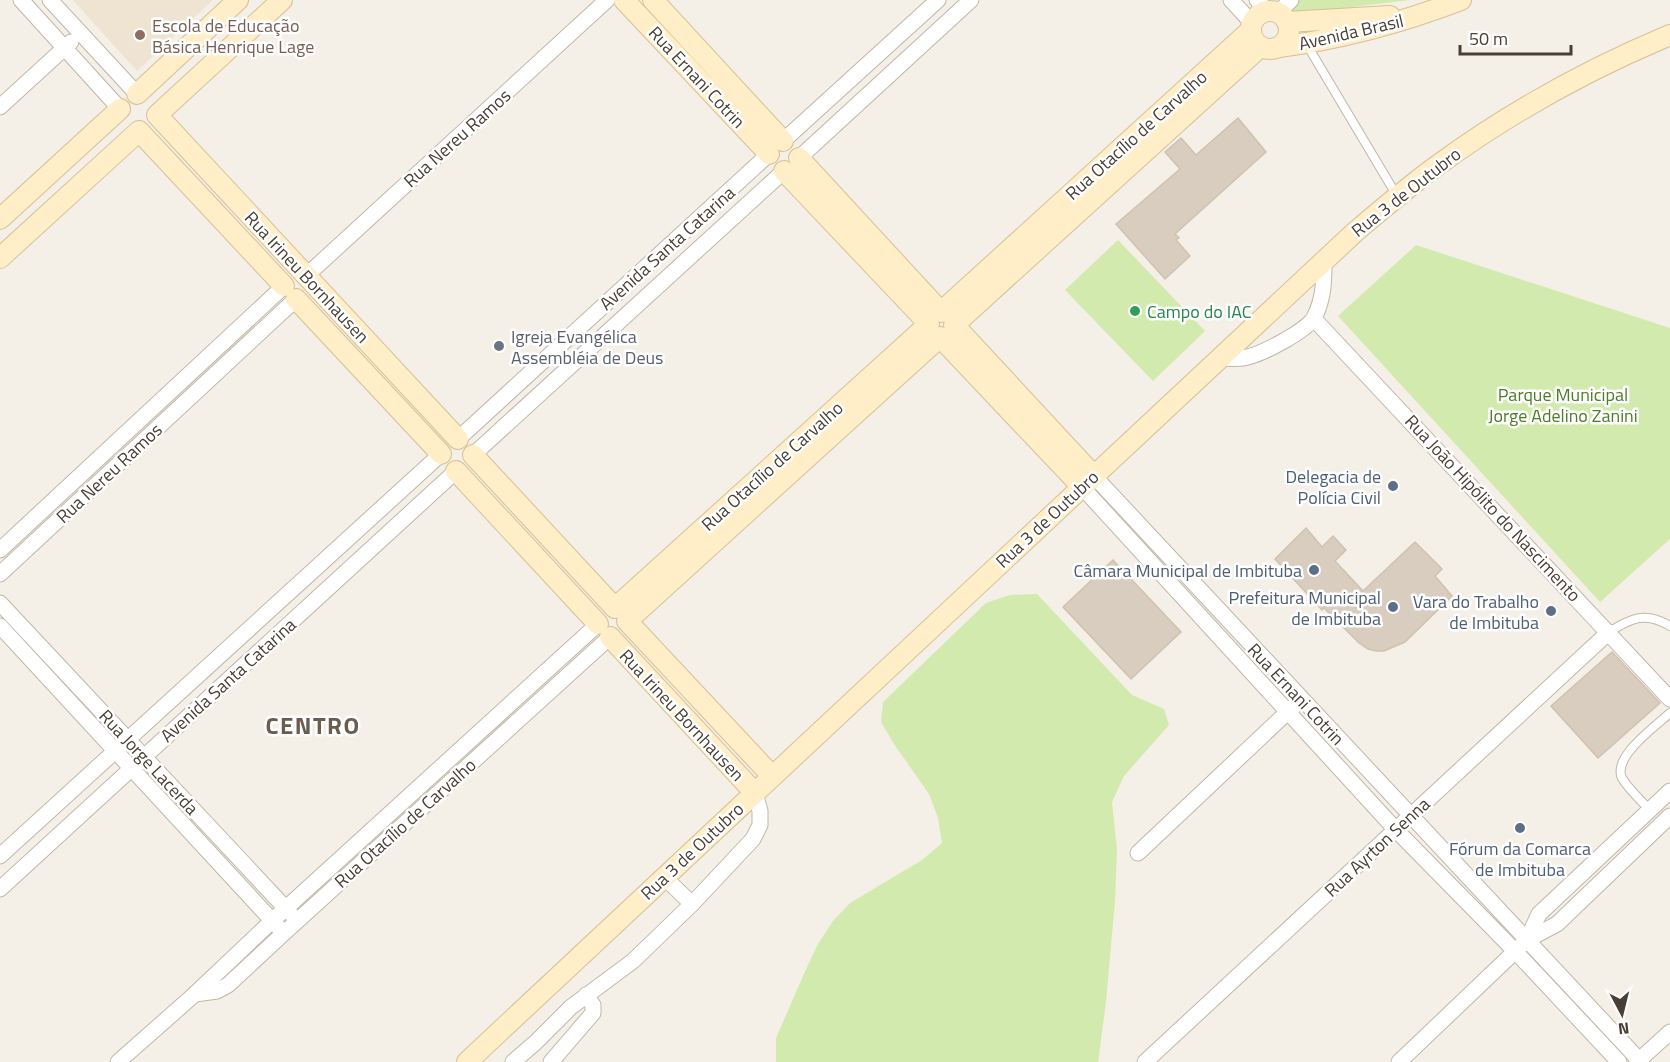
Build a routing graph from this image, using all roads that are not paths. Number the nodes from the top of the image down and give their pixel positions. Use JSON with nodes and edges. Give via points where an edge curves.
{"nodes":[{"id":1,"x":21,"y":0,"type":"edge"},
{"id":2,"x":50,"y":0,"type":"edge"},
{"id":3,"x":238,"y":0,"type":"edge"},
{"id":4,"x":282,"y":0,"type":"edge"},
{"id":5,"x":608,"y":0,"type":"edge"},
{"id":6,"x":624,"y":0,"type":"edge"},
{"id":7,"x":653,"y":0,"type":"edge"},
{"id":8,"x":938,"y":0,"type":"edge"},
{"id":9,"x":971,"y":0,"type":"edge"},
{"id":10,"x":1230,"y":0,"type":"edge"},
{"id":11,"x":1461,"y":0,"type":"edge"},
{"id":12,"x":1423,"y":14,"type":"junction"},
{"id":13,"x":1269,"y":22,"type":"edge"},
{"id":14,"x":81,"y":33,"type":"junction"},
{"id":15,"x":1670,"y":35,"type":"edge"},
{"id":16,"x":690,"y":40,"type":"junction"},
{"id":17,"x":1306,"y":44,"type":"junction"},
{"id":18,"x":64,"y":48,"type":"junction"},
{"id":19,"x":674,"y":54,"type":"junction"},
{"id":20,"x":732,"y":86,"type":"junction"},
{"id":21,"x":136,"y":94,"type":"junction"},
{"id":22,"x":717,"y":99,"type":"junction"},
{"id":23,"x":0,"y":107,"type":"edge"},
{"id":24,"x":120,"y":109,"type":"junction"},
{"id":25,"x":157,"y":115,"type":"junction"},
{"id":26,"x":138,"y":131,"type":"junction"},
{"id":27,"x":776,"y":148,"type":"junction"},
{"id":28,"x":792,"y":164,"type":"junction"},
{"id":29,"x":1397,"y":196,"type":"junction"},
{"id":30,"x":0,"y":219,"type":"edge"},
{"id":31,"x":0,"y":258,"type":"edge"},
{"id":32,"x":1324,"y":260,"type":"junction"},
{"id":33,"x":306,"y":276,"type":"junction"},
{"id":34,"x":290,"y":292,"type":"junction"},
{"id":35,"x":1314,"y":319,"type":"junction"},
{"id":36,"x":941,"y":324,"type":"junction"},
{"id":37,"x":361,"y":335,"type":"junction"},
{"id":38,"x":345,"y":351,"type":"junction"},
{"id":39,"x":1220,"y":358,"type":"junction"},
{"id":40,"x":182,"y":381,"type":"junction"},
{"id":41,"x":194,"y":394,"type":"junction"},
{"id":42,"x":458,"y":439,"type":"junction"},
{"id":43,"x":441,"y":454,"type":"junction"},
{"id":44,"x":473,"y":456,"type":"junction"},
{"id":45,"x":456,"y":471,"type":"junction"},
{"id":46,"x":1088,"y":482,"type":"junction"},
{"id":47,"x":54,"y":500,"type":"junction"},
{"id":48,"x":66,"y":513,"type":"junction"},
{"id":49,"x":344,"y":543,"type":"junction"},
{"id":50,"x":0,"y":550,"type":"edge"},
{"id":51,"x":561,"y":550,"type":"junction"},
{"id":52,"x":359,"y":560,"type":"junction"},
{"id":53,"x":544,"y":566,"type":"junction"},
{"id":54,"x":0,"y":574,"type":"edge"},
{"id":55,"x":0,"y":603,"type":"edge"},
{"id":56,"x":621,"y":614,"type":"junction"},
{"id":57,"x":1222,"y":615,"type":"junction"},
{"id":58,"x":0,"y":626,"type":"edge"},
{"id":59,"x":1670,"y":626,"type":"edge"},
{"id":60,"x":1210,"y":627,"type":"junction"},
{"id":61,"x":604,"y":630,"type":"junction"},
{"id":62,"x":246,"y":632,"type":"junction"},
{"id":63,"x":1609,"y":632,"type":"junction"},
{"id":64,"x":261,"y":650,"type":"junction"},
{"id":65,"x":47,"y":653,"type":"junction"},
{"id":66,"x":35,"y":664,"type":"junction"},
{"id":67,"x":548,"y":670,"type":"junction"},
{"id":68,"x":559,"y":683,"type":"junction"},
{"id":69,"x":178,"y":693,"type":"junction"},
{"id":70,"x":1670,"y":699,"type":"edge"},
{"id":71,"x":702,"y":700,"type":"junction"},
{"id":72,"x":1301,"y":700,"type":"junction"},
{"id":73,"x":194,"y":711,"type":"junction"},
{"id":74,"x":1288,"y":711,"type":"junction"},
{"id":75,"x":1670,"y":713,"type":"edge"},
{"id":76,"x":684,"y":717,"type":"junction"},
{"id":77,"x":128,"y":740,"type":"junction"},
{"id":78,"x":116,"y":751,"type":"junction"},
{"id":79,"x":144,"y":757,"type":"junction"},
{"id":80,"x":448,"y":760,"type":"junction"},
{"id":81,"x":132,"y":768,"type":"junction"},
{"id":82,"x":460,"y":773,"type":"junction"},
{"id":83,"x":772,"y":776,"type":"junction"},
{"id":84,"x":1670,"y":791,"type":"edge"},
{"id":85,"x":413,"y":792,"type":"junction"},
{"id":86,"x":755,"y":793,"type":"junction"},
{"id":87,"x":425,"y":805,"type":"junction"},
{"id":88,"x":1650,"y":810,"type":"junction"},
{"id":89,"x":1411,"y":816,"type":"junction"},
{"id":90,"x":1670,"y":816,"type":"edge"},
{"id":91,"x":35,"y":825,"type":"junction"},
{"id":92,"x":1396,"y":830,"type":"junction"},
{"id":93,"x":50,"y":843,"type":"junction"},
{"id":94,"x":1138,"y":853,"type":"dead end"},
{"id":95,"x":0,"y":856,"type":"edge"},
{"id":96,"x":664,"y":877,"type":"junction"},
{"id":97,"x":0,"y":889,"type":"edge"},
{"id":98,"x":692,"y":904,"type":"junction"},
{"id":99,"x":286,"y":908,"type":"junction"},
{"id":100,"x":273,"y":920,"type":"junction"},
{"id":101,"x":298,"y":921,"type":"junction"},
{"id":102,"x":284,"y":933,"type":"junction"},
{"id":103,"x":1527,"y":940,"type":"junction"},
{"id":104,"x":1515,"y":951,"type":"junction"},
{"id":105,"x":195,"y":994,"type":"junction"},
{"id":106,"x":586,"y":995,"type":"junction"},
{"id":107,"x":1670,"y":1032,"type":"edge"},
{"id":108,"x":1639,"y":1061,"type":"edge"},
{"id":109,"x":118,"y":1062,"type":"edge"},
{"id":110,"x":467,"y":1062,"type":"edge"},
{"id":111,"x":513,"y":1062,"type":"edge"},
{"id":112,"x":551,"y":1062,"type":"edge"},
{"id":113,"x":1145,"y":1062,"type":"edge"},
{"id":114,"x":1399,"y":1062,"type":"edge"},
{"id":115,"x":1619,"y":1062,"type":"edge"}],
"edges":[{"from":1,"to":18,"type":"street"},
{"from":2,"to":14,"type":"street"},
{"from":3,"to":21,"type":"street"},
{"from":4,"to":25,"type":"street"},
{"from":5,"to":33,"type":"street","name":"Rua Nereu Ramos"},
{"from":6,"to":19,"type":"street","name":"Rua Ernani Cotrin"},
{"from":7,"to":16,"type":"street","name":"Rua Ernani Cotrin"},
{"from":8,"to":27,"type":"street","name":"Avenida Santa Catarina"},
{"from":9,"to":28,"type":"street","name":"Avenida Santa Catarina"},
{"from":10,"to":13,"type":"street"},
{"from":11,"to":12,"type":"street","name":"Avenida Brasil"},
{"from":12,"to":13,"type":"street","name":"Avenida Brasil"},
{"from":12,"to":17,"type":"street","name":"Avenida Brasil"},
{"from":13,"to":17,"type":"street","name":"Avenida Brasil"},
{"from":13,"to":36,"type":"street","name":"Rua Otacílio de Carvalho"},
{"from":14,"to":18,"type":"street"},
{"from":14,"to":21,"type":"street"},
{"from":15,"to":29,"type":"street","name":"Rua 3 de Outubro","via":[[1582,76],[1522,111],[1474,140]]},
{"from":16,"to":19,"type":"street"},
{"from":16,"to":20,"type":"street","name":"Rua Ernani Cotrin"},
{"from":17,"to":29,"type":"lane"},
{"from":18,"to":23,"type":"street"},
{"from":18,"to":24,"type":"street"},
{"from":19,"to":22,"type":"street","name":"Rua Ernani Cotrin"},
{"from":20,"to":22,"type":"street"},
{"from":20,"to":27,"type":"street","name":"Rua Ernani Cotrin"},
{"from":21,"to":24,"type":"street","via":[[126,98]]},
{"from":21,"to":25,"type":"street","via":[[152,99]]},
{"from":22,"to":27,"type":"street","name":"Rua Ernani Cotrin"},
{"from":24,"to":26,"type":"street","via":[[124,124]]},
{"from":24,"to":30,"type":"street"},
{"from":25,"to":26,"type":"street","via":[[153,124]]},
{"from":25,"to":33,"type":"street","name":"Rua Irineu Bornhausen"},
{"from":26,"to":31,"type":"street"},
{"from":26,"to":34,"type":"street","name":"Rua Irineu Bornhausen"},
{"from":27,"to":28,"type":"street","via":[[772,164],[775,168]]},
{"from":27,"to":28,"type":"street","via":[[788,142],[795,146],[799,154]]},
{"from":27,"to":42,"type":"street","name":"Avenida Santa Catarina"},
{"from":28,"to":36,"type":"street","name":"Rua Ernani Cotrin"},
{"from":28,"to":44,"type":"street","name":"Avenida Santa Catarina"},
{"from":29,"to":32,"type":"street","name":"Rua 3 de Outubro"},
{"from":32,"to":35,"type":"street","via":[[1324,291]]},
{"from":32,"to":39,"type":"street","name":"Rua 3 de Outubro"},
{"from":33,"to":34,"type":"street","via":[[294,273],[287,278]]},
{"from":33,"to":37,"type":"street","name":"Rua Irineu Bornhausen"},
{"from":34,"to":38,"type":"street","name":"Rua Irineu Bornhausen"},
{"from":34,"to":40,"type":"street","name":"Rua Nereu Ramos"},
{"from":34,"to":41,"type":"street","name":"Rua Nereu Ramos"},
{"from":35,"to":39,"type":"street","via":[[1295,335],[1268,349],[1245,358]]},
{"from":35,"to":63,"type":"street","name":"Rua João Hipólito do Nascimento"},
{"from":36,"to":46,"type":"street","name":"Rua Ernani Cotrin"},
{"from":36,"to":56,"type":"street","name":"Rua Otacílio de Carvalho"},
{"from":37,"to":38,"type":"street"},
{"from":37,"to":42,"type":"street","name":"Rua Irineu Bornhausen"},
{"from":38,"to":43,"type":"street","name":"Rua Irineu Bornhausen"},
{"from":39,"to":46,"type":"street","name":"Rua 3 de Outubro"},
{"from":40,"to":41,"type":"street"},
{"from":40,"to":47,"type":"street","name":"Rua Nereu Ramos"},
{"from":41,"to":48,"type":"street","name":"Rua Nereu Ramos"},
{"from":42,"to":43,"type":"street","via":[[444,445]]},
{"from":42,"to":44,"type":"street","via":[[467,442]]},
{"from":43,"to":45,"type":"street","via":[[443,464]]},
{"from":43,"to":49,"type":"street","name":"Avenida Santa Catarina"},
{"from":44,"to":45,"type":"street","via":[[466,468]]},
{"from":44,"to":51,"type":"street","name":"Rua Irineu Bornhausen"},
{"from":45,"to":52,"type":"street","name":"Avenida Santa Catarina"},
{"from":45,"to":53,"type":"street","name":"Rua Irineu Bornhausen"},
{"from":46,"to":57,"type":"street","name":"Rua Ernani Cotrin"},
{"from":46,"to":60,"type":"street","name":"Rua Ernani Cotrin"},
{"from":46,"to":83,"type":"street","name":"Rua 3 de Outubro"},
{"from":47,"to":48,"type":"street"},
{"from":47,"to":50,"type":"street","name":"Rua Nereu Ramos"},
{"from":48,"to":54,"type":"street","name":"Rua Nereu Ramos"},
{"from":49,"to":52,"type":"street"},
{"from":49,"to":62,"type":"street","name":"Avenida Santa Catarina"},
{"from":51,"to":53,"type":"street"},
{"from":51,"to":56,"type":"street","name":"Rua Irineu Bornhausen"},
{"from":52,"to":64,"type":"street","name":"Avenida Santa Catarina"},
{"from":53,"to":61,"type":"street","name":"Rua Irineu Bornhausen"},
{"from":55,"to":65,"type":"street","name":"Rua Jorge Lacerda"},
{"from":56,"to":61,"type":"street","via":[[611,608],[602,611]]},
{"from":56,"to":61,"type":"street","via":[[627,625],[623,633],[614,637]]},
{"from":56,"to":71,"type":"street","name":"Rua Irineu Bornhausen"},
{"from":57,"to":60,"type":"street"},
{"from":57,"to":72,"type":"street","name":"Rua Ernani Cotrin"},
{"from":58,"to":66,"type":"street","name":"Rua Jorge Lacerda"},
{"from":59,"to":63,"type":"lane","via":[[1649,618],[1628,620]]},
{"from":60,"to":74,"type":"street","name":"Rua Ernani Cotrin"},
{"from":61,"to":67,"type":"street","name":"Rua Otacílio de Carvalho"},
{"from":61,"to":68,"type":"street","name":"Rua Otacílio de Carvalho"},
{"from":61,"to":76,"type":"street","name":"Rua Irineu Bornhausen"},
{"from":62,"to":64,"type":"street"},
{"from":62,"to":69,"type":"street","name":"Avenida Santa Catarina"},
{"from":63,"to":70,"type":"street","name":"Rua João Hipólito do Nascimento"},
{"from":63,"to":89,"type":"street","name":"Rua Ayrton Senna"},
{"from":64,"to":73,"type":"street","name":"Avenida Santa Catarina"},
{"from":65,"to":66,"type":"street"},
{"from":65,"to":77,"type":"street","name":"Rua Jorge Lacerda"},
{"from":66,"to":78,"type":"street","name":"Rua Jorge Lacerda"},
{"from":67,"to":68,"type":"street"},
{"from":67,"to":80,"type":"street","name":"Rua Otacílio de Carvalho"},
{"from":68,"to":82,"type":"street","name":"Rua Otacílio de Carvalho"},
{"from":69,"to":73,"type":"street"},
{"from":69,"to":77,"type":"street","name":"Avenida Santa Catarina"},
{"from":71,"to":76,"type":"street"},
{"from":71,"to":83,"type":"street","name":"Rua Irineu Bornhausen"},
{"from":72,"to":74,"type":"street"},
{"from":72,"to":89,"type":"street","name":"Rua Ernani Cotrin"},
{"from":73,"to":79,"type":"street","name":"Avenida Santa Catarina"},
{"from":74,"to":92,"type":"street","name":"Rua Ernani Cotrin"},
{"from":74,"to":94,"type":"street"},
{"from":75,"to":88,"type":"lane","via":[[1627,753],[1620,770]]},
{"from":76,"to":86,"type":"street","name":"Rua Irineu Bornhausen"},
{"from":77,"to":78,"type":"street","name":"Avenida Santa Catarina"},
{"from":77,"to":79,"type":"street","name":"Rua Jorge Lacerda"},
{"from":78,"to":81,"type":"street","name":"Rua Jorge Lacerda"},
{"from":78,"to":91,"type":"street","name":"Avenida Santa Catarina"},
{"from":79,"to":81,"type":"street","name":"Avenida Santa Catarina"},
{"from":79,"to":99,"type":"street","name":"Rua Jorge Lacerda"},
{"from":80,"to":82,"type":"street"},
{"from":80,"to":85,"type":"street","name":"Rua Otacílio de Carvalho"},
{"from":81,"to":93,"type":"street","name":"Avenida Santa Catarina"},
{"from":81,"to":100,"type":"street","name":"Rua Jorge Lacerda"},
{"from":82,"to":87,"type":"street","name":"Rua Otacílio de Carvalho"},
{"from":83,"to":86,"type":"street","name":"Rua 3 de Outubro"},
{"from":84,"to":88,"type":"street"},
{"from":85,"to":87,"type":"street"},
{"from":85,"to":99,"type":"street","name":"Rua Otacílio de Carvalho"},
{"from":86,"to":96,"type":"street","name":"Rua 3 de Outubro"},
{"from":86,"to":98,"type":"street","via":[[760,825],[753,839]]},
{"from":87,"to":101,"type":"street","name":"Rua Otacílio de Carvalho"},
{"from":88,"to":103,"type":"street","via":[[1539,914]]},
{"from":89,"to":92,"type":"street","name":"Rua Ayrton Senna"},
{"from":89,"to":103,"type":"street","name":"Rua Ernani Cotrin"},
{"from":90,"to":103,"type":"street","via":[[1557,924]]},
{"from":91,"to":93,"type":"street"},
{"from":91,"to":95,"type":"street","name":"Avenida Santa Catarina"},
{"from":92,"to":104,"type":"street","name":"Rua Ernani Cotrin"},
{"from":92,"to":113,"type":"street","name":"Rua Ayrton Senna"},
{"from":93,"to":97,"type":"street","name":"Avenida Santa Catarina"},
{"from":96,"to":98,"type":"street"},
{"from":96,"to":110,"type":"street","name":"Rua 3 de Outubro"},
{"from":98,"to":106,"type":"street","via":[[633,961]]},
{"from":99,"to":100,"type":"street","name":"Rua Otacílio de Carvalho"},
{"from":99,"to":101,"type":"street","name":"Rua Jorge Lacerda"},
{"from":100,"to":102,"type":"street","name":"Rua Jorge Lacerda"},
{"from":100,"to":105,"type":"street","name":"Rua Otacílio de Carvalho"},
{"from":101,"to":102,"type":"street","name":"Rua Otacílio de Carvalho"},
{"from":102,"to":105,"type":"street","name":"Rua Otacílio de Carvalho","via":[[228,985]]},
{"from":103,"to":104,"type":"street"},
{"from":103,"to":108,"type":"street","name":"Rua Ernani Cotrin"},
{"from":104,"to":114,"type":"street"},
{"from":104,"to":115,"type":"street","name":"Rua Ernani Cotrin"},
{"from":105,"to":109,"type":"street","name":"Rua Otacílio de Carvalho"},
{"from":106,"to":111,"type":"street"},
{"from":106,"to":112,"type":"street","via":[[593,1013]]},
{"from":107,"to":108,"type":"street"}]}
